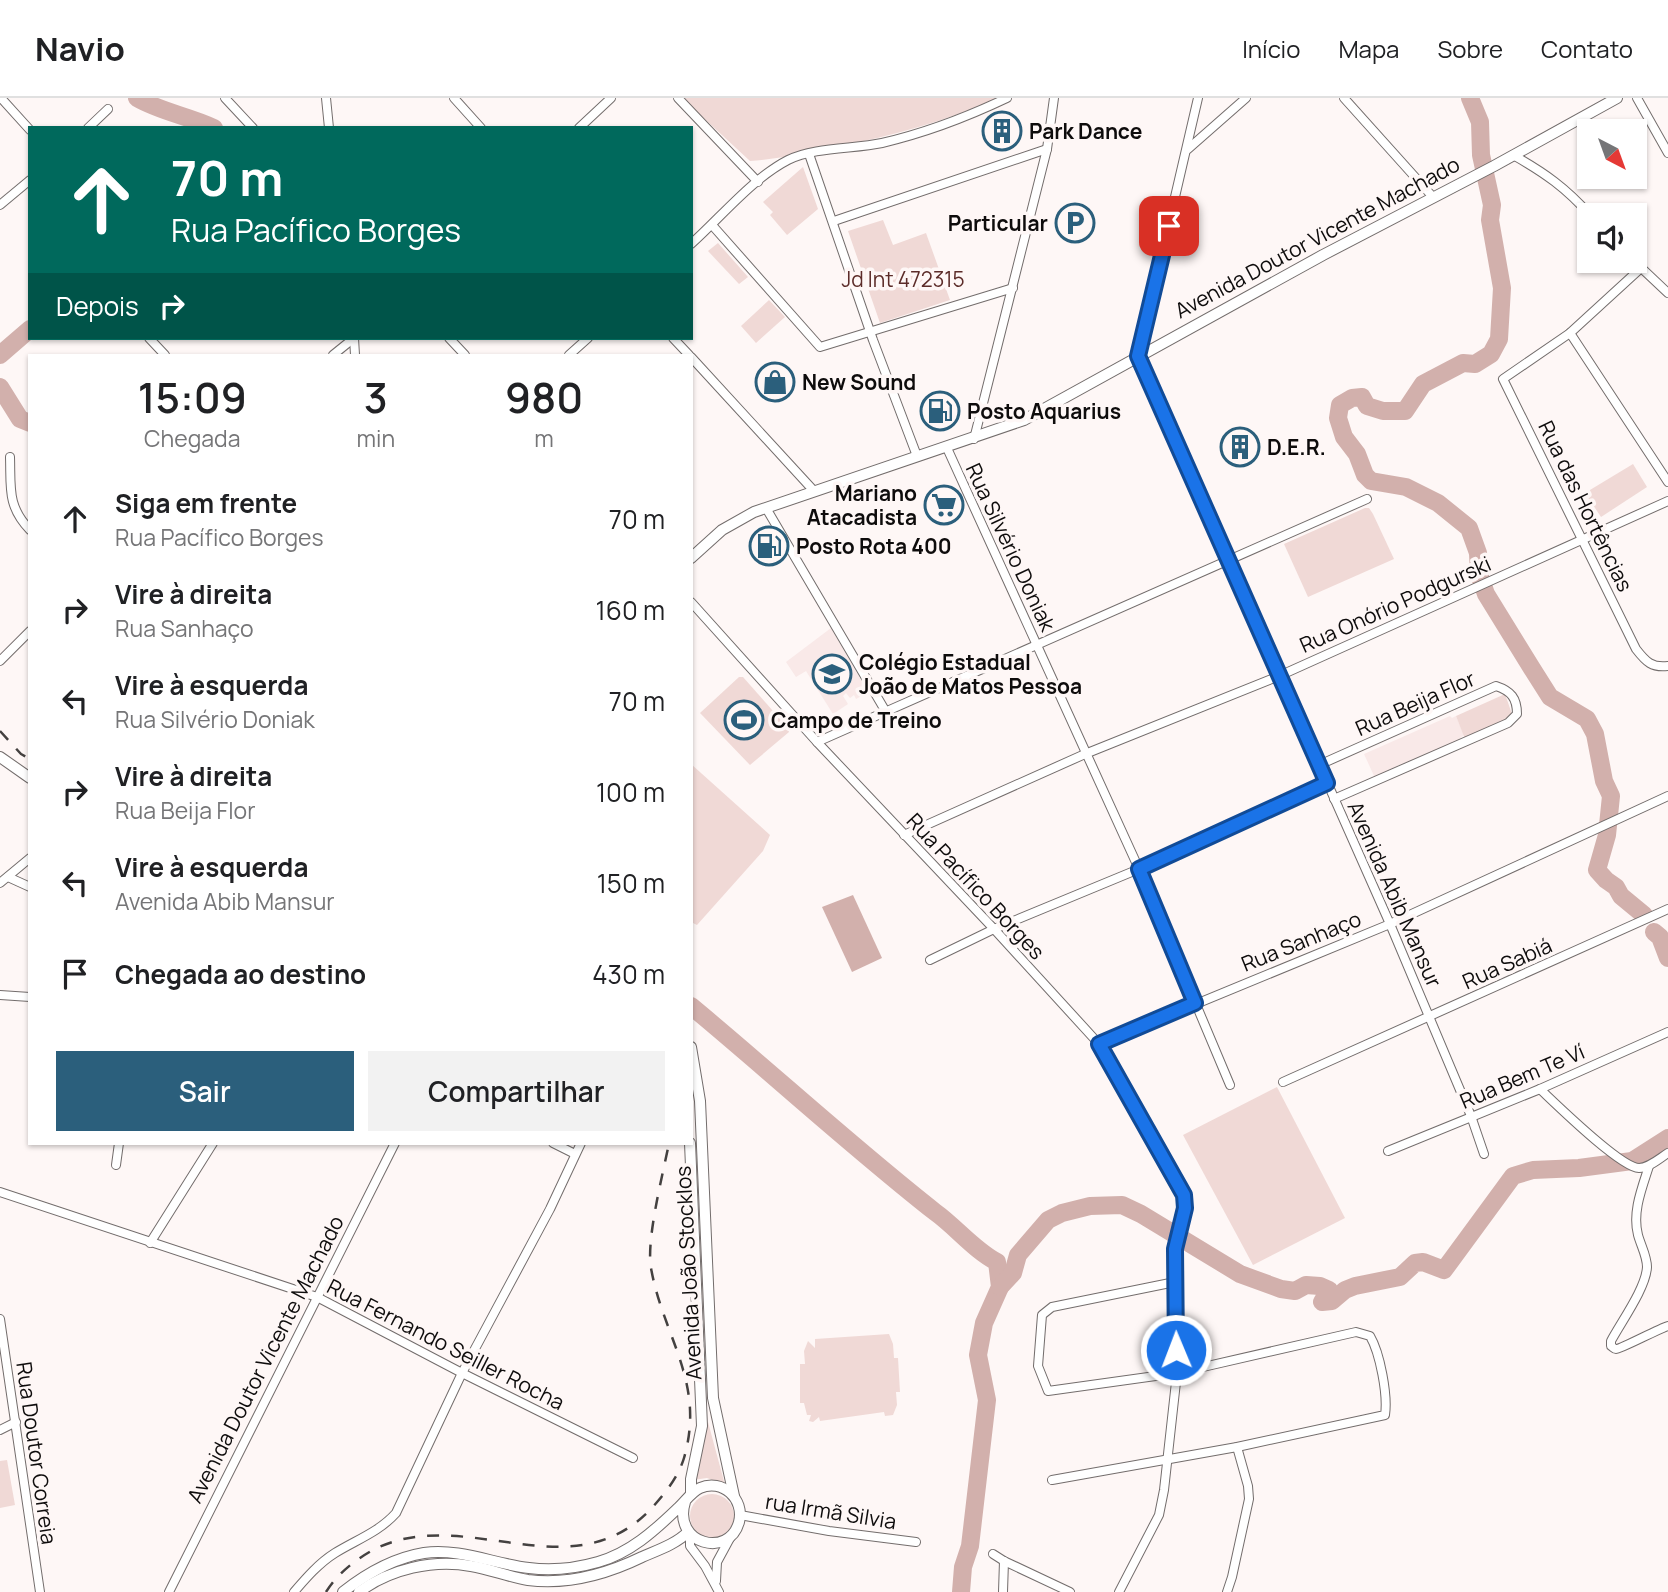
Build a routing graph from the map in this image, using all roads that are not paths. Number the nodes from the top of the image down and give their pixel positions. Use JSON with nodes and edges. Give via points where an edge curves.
{"nodes":[{"id":1,"x":1,"y":98,"type":"edge"},
{"id":2,"x":225,"y":98,"type":"edge"},
{"id":3,"x":326,"y":98,"type":"edge"},
{"id":4,"x":454,"y":98,"type":"edge"},
{"id":5,"x":611,"y":98,"type":"edge"},
{"id":6,"x":678,"y":98,"type":"edge"},
{"id":7,"x":1007,"y":98,"type":"edge"},
{"id":8,"x":1054,"y":98,"type":"edge"},
{"id":9,"x":1198,"y":98,"type":"edge"},
{"id":10,"x":1246,"y":98,"type":"edge"},
{"id":11,"x":1344,"y":98,"type":"edge"},
{"id":12,"x":1617,"y":98,"type":"edge"},
{"id":13,"x":1637,"y":98,"type":"edge"},
{"id":14,"x":108,"y":109,"type":"dead end"},
{"id":15,"x":90,"y":126,"type":"edge"},
{"id":16,"x":251,"y":126,"type":"edge"},
{"id":17,"x":329,"y":126,"type":"edge"},
{"id":18,"x":479,"y":126,"type":"edge"},
{"id":19,"x":581,"y":126,"type":"edge"},
{"id":20,"x":28,"y":128,"type":"edge"},
{"id":21,"x":1047,"y":149,"type":"junction"},
{"id":22,"x":1188,"y":149,"type":"junction"},
{"id":23,"x":1668,"y":153,"type":"edge"},
{"id":24,"x":809,"y":154,"type":"junction"},
{"id":25,"x":1513,"y":155,"type":"junction"},
{"id":26,"x":28,"y":182,"type":"edge"},
{"id":27,"x":758,"y":182,"type":"junction"},
{"id":28,"x":1432,"y":196,"type":"junction"},
{"id":29,"x":1579,"y":203,"type":"edge"},
{"id":30,"x":0,"y":205,"type":"edge"},
{"id":31,"x":834,"y":221,"type":"junction"},
{"id":32,"x":712,"y":225,"type":"junction"},
{"id":33,"x":693,"y":242,"type":"edge"},
{"id":34,"x":1636,"y":273,"type":"edge"},
{"id":35,"x":1646,"y":273,"type":"edge"},
{"id":36,"x":1013,"y":288,"type":"junction"},
{"id":37,"x":1668,"y":293,"type":"edge"},
{"id":38,"x":870,"y":330,"type":"junction"},
{"id":39,"x":1570,"y":333,"type":"junction"},
{"id":40,"x":151,"y":340,"type":"edge"},
{"id":41,"x":351,"y":340,"type":"edge"},
{"id":42,"x":451,"y":340,"type":"edge"},
{"id":43,"x":586,"y":340,"type":"edge"},
{"id":44,"x":675,"y":340,"type":"edge"},
{"id":45,"x":164,"y":354,"type":"edge"},
{"id":46,"x":333,"y":354,"type":"edge"},
{"id":47,"x":464,"y":354,"type":"edge"},
{"id":48,"x":570,"y":354,"type":"edge"},
{"id":49,"x":688,"y":354,"type":"edge"},
{"id":50,"x":1138,"y":356,"type":"junction"},
{"id":51,"x":693,"y":359,"type":"edge"},
{"id":52,"x":974,"y":439,"type":"junction"},
{"id":53,"x":947,"y":448,"type":"junction"},
{"id":54,"x":917,"y":456,"type":"junction"},
{"id":55,"x":10,"y":457,"type":"dead end"},
{"id":56,"x":1668,"y":482,"type":"edge"},
{"id":57,"x":814,"y":491,"type":"junction"},
{"id":58,"x":1367,"y":499,"type":"dead end"},
{"id":59,"x":1668,"y":501,"type":"edge"},
{"id":60,"x":766,"y":508,"type":"junction"},
{"id":61,"x":28,"y":528,"type":"edge"},
{"id":62,"x":1583,"y":539,"type":"junction"},
{"id":63,"x":693,"y":556,"type":"edge"},
{"id":64,"x":1227,"y":560,"type":"junction"},
{"id":65,"x":693,"y":604,"type":"edge"},
{"id":66,"x":28,"y":633,"type":"edge"},
{"id":67,"x":1037,"y":645,"type":"junction"},
{"id":68,"x":0,"y":661,"type":"edge"},
{"id":69,"x":1668,"y":667,"type":"edge"},
{"id":70,"x":1279,"y":676,"type":"junction"},
{"id":71,"x":886,"y":712,"type":"junction"},
{"id":72,"x":817,"y":743,"type":"junction"},
{"id":73,"x":1085,"y":754,"type":"junction"},
{"id":74,"x":0,"y":757,"type":"edge"},
{"id":75,"x":1319,"y":765,"type":"junction"},
{"id":76,"x":28,"y":777,"type":"edge"},
{"id":77,"x":1327,"y":783,"type":"junction"},
{"id":78,"x":1668,"y":796,"type":"edge"},
{"id":79,"x":1334,"y":799,"type":"junction"},
{"id":80,"x":904,"y":835,"type":"junction"},
{"id":81,"x":28,"y":860,"type":"edge"},
{"id":82,"x":1139,"y":869,"type":"junction"},
{"id":83,"x":8,"y":877,"type":"junction"},
{"id":84,"x":0,"y":883,"type":"edge"},
{"id":85,"x":28,"y":886,"type":"edge"},
{"id":86,"x":1668,"y":909,"type":"edge"},
{"id":87,"x":1390,"y":924,"type":"junction"},
{"id":88,"x":993,"y":929,"type":"junction"},
{"id":89,"x":930,"y":960,"type":"dead end"},
{"id":90,"x":0,"y":996,"type":"edge"},
{"id":91,"x":28,"y":997,"type":"edge"},
{"id":92,"x":1195,"y":1003,"type":"junction"},
{"id":93,"x":1430,"y":1017,"type":"junction"},
{"id":94,"x":1668,"y":1032,"type":"edge"},
{"id":95,"x":1099,"y":1044,"type":"junction"},
{"id":96,"x":693,"y":1060,"type":"edge"},
{"id":97,"x":1283,"y":1082,"type":"dead end"},
{"id":98,"x":1230,"y":1084,"type":"dead end"},
{"id":99,"x":1540,"y":1089,"type":"junction"},
{"id":100,"x":1471,"y":1116,"type":"junction"},
{"id":101,"x":119,"y":1145,"type":"edge"},
{"id":102,"x":212,"y":1145,"type":"edge"},
{"id":103,"x":394,"y":1145,"type":"edge"},
{"id":104,"x":557,"y":1145,"type":"edge"},
{"id":105,"x":579,"y":1145,"type":"edge"},
{"id":106,"x":690,"y":1145,"type":"edge"},
{"id":107,"x":1388,"y":1151,"type":"dead end"},
{"id":108,"x":1668,"y":1153,"type":"edge"},
{"id":109,"x":575,"y":1154,"type":"junction"},
{"id":110,"x":1484,"y":1154,"type":"dead end"},
{"id":111,"x":116,"y":1165,"type":"dead end"},
{"id":112,"x":1648,"y":1166,"type":"junction"},
{"id":113,"x":0,"y":1192,"type":"edge"},
{"id":114,"x":150,"y":1242,"type":"junction"},
{"id":115,"x":1175,"y":1282,"type":"junction"},
{"id":116,"x":317,"y":1297,"type":"junction"},
{"id":117,"x":0,"y":1319,"type":"edge"},
{"id":118,"x":1668,"y":1326,"type":"edge"},
{"id":119,"x":462,"y":1373,"type":"junction"},
{"id":120,"x":1177,"y":1373,"type":"junction"},
{"id":121,"x":16,"y":1422,"type":"junction"},
{"id":122,"x":0,"y":1430,"type":"edge"},
{"id":123,"x":1237,"y":1447,"type":"junction"},
{"id":124,"x":633,"y":1458,"type":"dead end"},
{"id":125,"x":1167,"y":1459,"type":"junction"},
{"id":126,"x":1052,"y":1480,"type":"dead end"},
{"id":127,"x":734,"y":1496,"type":"junction"},
{"id":128,"x":688,"y":1498,"type":"junction"},
{"id":129,"x":740,"y":1515,"type":"junction"},
{"id":130,"x":735,"y":1530,"type":"junction"},
{"id":131,"x":689,"y":1533,"type":"junction"},
{"id":132,"x":916,"y":1542,"type":"dead end"},
{"id":133,"x":993,"y":1554,"type":"dead end"},
{"id":134,"x":1004,"y":1561,"type":"junction"},
{"id":135,"x":717,"y":1588,"type":"edge"},
{"id":136,"x":40,"y":1592,"type":"edge"},
{"id":137,"x":169,"y":1592,"type":"edge"},
{"id":138,"x":294,"y":1592,"type":"edge"},
{"id":139,"x":343,"y":1592,"type":"edge"},
{"id":140,"x":359,"y":1592,"type":"edge"},
{"id":141,"x":1003,"y":1592,"type":"edge"},
{"id":142,"x":1070,"y":1592,"type":"edge"},
{"id":143,"x":1119,"y":1592,"type":"edge"},
{"id":144,"x":1227,"y":1592,"type":"edge"}],
"edges":[{"from":1,"to":20,"type":"street"},
{"from":2,"to":16,"type":"street"},
{"from":3,"to":17,"type":"street"},
{"from":4,"to":18,"type":"street"},
{"from":5,"to":19,"type":"street"},
{"from":6,"to":27,"type":"street"},
{"from":7,"to":24,"type":"street","via":[[954,121],[882,143]]},
{"from":8,"to":21,"type":"street"},
{"from":9,"to":22,"type":"street"},
{"from":10,"to":22,"type":"street"},
{"from":11,"to":28,"type":"street"},
{"from":12,"to":25,"type":"main road","name":"Avenida Doutor Vicente Machado"},
{"from":13,"to":23,"type":"street"},
{"from":14,"to":15,"type":"street"},
{"from":21,"to":31,"type":"street"},
{"from":21,"to":36,"type":"street"},
{"from":22,"to":50,"type":"street"},
{"from":24,"to":27,"type":"street","via":[[791,158]]},
{"from":24,"to":31,"type":"street"},
{"from":25,"to":28,"type":"main road","name":"Avenida Doutor Vicente Machado"},
{"from":25,"to":29,"type":"street","via":[[1542,171]]},
{"from":26,"to":30,"type":"street"},
{"from":27,"to":32,"type":"street"},
{"from":28,"to":50,"type":"main road","name":"Avenida Doutor Vicente Machado"},
{"from":31,"to":38,"type":"street"},
{"from":32,"to":33,"type":"street"},
{"from":32,"to":38,"type":"street","via":[[820,347]]},
{"from":34,"to":39,"type":"street"},
{"from":35,"to":37,"type":"street"},
{"from":36,"to":38,"type":"street"},
{"from":36,"to":52,"type":"street"},
{"from":38,"to":54,"type":"street"},
{"from":39,"to":56,"type":"street"},
{"from":39,"to":62,"type":"street","name":"Rua das Hortências","via":[[1503,379]]},
{"from":40,"to":45,"type":"street"},
{"from":41,"to":46,"type":"street"},
{"from":42,"to":47,"type":"street"},
{"from":43,"to":48,"type":"street"},
{"from":44,"to":49,"type":"street"},
{"from":50,"to":52,"type":"main road","name":"Avenida Doutor Vicente Machado","via":[[1024,421]]},
{"from":50,"to":64,"type":"street","name":"Avenida Abib Mansur"},
{"from":51,"to":57,"type":"street"},
{"from":52,"to":53,"type":"main road","name":"Avenida Doutor Vicente Machado"},
{"from":53,"to":54,"type":"main road","name":"Avenida Doutor Vicente Machado"},
{"from":53,"to":67,"type":"street","name":"Rua Silvério Doniak"},
{"from":54,"to":57,"type":"main road","name":"Avenida Doutor Vicente Machado"},
{"from":55,"to":61,"type":"street","via":[[12,502]]},
{"from":57,"to":60,"type":"main road","name":"Avenida Doutor Vicente Machado"},
{"from":58,"to":64,"type":"street"},
{"from":59,"to":62,"type":"street","name":"Rua Onório Podgurski"},
{"from":60,"to":63,"type":"main road","name":"Avenida Doutor Vicente Machado","via":[[722,530]]},
{"from":60,"to":71,"type":"street"},
{"from":62,"to":69,"type":"street","name":"Rua das Hortências","via":[[1636,649],[1647,663]]},
{"from":62,"to":70,"type":"street","name":"Rua Onório Podgurski"},
{"from":64,"to":67,"type":"street"},
{"from":64,"to":70,"type":"street","name":"Avenida Abib Mansur"},
{"from":65,"to":72,"type":"street","name":"Rua Pacífico Borges"},
{"from":66,"to":68,"type":"street"},
{"from":67,"to":71,"type":"street"},
{"from":67,"to":73,"type":"street","name":"Rua Silvério Doniak"},
{"from":70,"to":73,"type":"street","name":"Rua Onório Podgurski"},
{"from":70,"to":75,"type":"street","name":"Avenida Abib Mansur"},
{"from":71,"to":72,"type":"street"},
{"from":72,"to":80,"type":"street","name":"Rua Pacífico Borges"},
{"from":73,"to":80,"type":"street","name":"Rua Onório Podgurski"},
{"from":73,"to":82,"type":"street","name":"Rua Silvério Doniak"},
{"from":74,"to":76,"type":"main road"},
{"from":75,"to":77,"type":"street","name":"Avenida Abib Mansur"},
{"from":75,"to":79,"type":"street","name":"Rua Beija Flor","via":[[1496,686],[1508,690],[1517,702],[1517,714],[1508,723]]},
{"from":77,"to":79,"type":"street","name":"Avenida Abib Mansur"},
{"from":77,"to":82,"type":"street"},
{"from":78,"to":87,"type":"street","name":"Rua Sanhaço"},
{"from":79,"to":87,"type":"street","name":"Avenida Abib Mansur"},
{"from":80,"to":88,"type":"street","name":"Rua Pacífico Borges"},
{"from":81,"to":83,"type":"street"},
{"from":82,"to":88,"type":"street"},
{"from":82,"to":92,"type":"street","name":"Rua Silvério Doniak"},
{"from":83,"to":84,"type":"street"},
{"from":83,"to":85,"type":"street"},
{"from":86,"to":93,"type":"street","name":"Rua Sabiá"},
{"from":87,"to":92,"type":"street","name":"Rua Sanhaço"},
{"from":87,"to":93,"type":"street","name":"Avenida Abib Mansur"},
{"from":88,"to":89,"type":"street"},
{"from":88,"to":95,"type":"street","name":"Rua Pacífico Borges"},
{"from":90,"to":91,"type":"street"},
{"from":92,"to":95,"type":"street","name":"Rua Sanhaço"},
{"from":92,"to":98,"type":"street","name":"Rua Silvério Doniak"},
{"from":93,"to":97,"type":"street","name":"Rua Sabiá"},
{"from":93,"to":100,"type":"street","name":"Avenida Abib Mansur"},
{"from":94,"to":99,"type":"street","name":"Rua Bem Te Ví"},
{"from":95,"to":115,"type":"street","name":"Rua Pacífico Borges","via":[[1184,1195]]},
{"from":96,"to":127,"type":"main road","name":"Avenida João Stocklos","via":[[699,1101],[713,1398]]},
{"from":99,"to":100,"type":"street","name":"Rua Bem Te Ví"},
{"from":99,"to":112,"type":"street","via":[[1629,1164]]},
{"from":100,"to":107,"type":"street","name":"Rua Bem Te Ví"},
{"from":100,"to":110,"type":"street","name":"Avenida Abib Mansur"},
{"from":101,"to":111,"type":"street"},
{"from":102,"to":114,"type":"street"},
{"from":103,"to":116,"type":"street","name":"Avenida Doutor Vicente Machado"},
{"from":104,"to":109,"type":"street"},
{"from":105,"to":109,"type":"street"},
{"from":106,"to":128,"type":"main road","name":"Avenida João Stocklos","via":[[702,1426]]},
{"from":108,"to":112,"type":"street"},
{"from":109,"to":119,"type":"street"},
{"from":112,"to":118,"type":"street","via":[[1636,1218],[1646,1274],[1611,1346],[1624,1347]]},
{"from":113,"to":114,"type":"street","name":"Rua Fernando Seiller Rocha"},
{"from":114,"to":116,"type":"street","name":"Rua Fernando Seiller Rocha"},
{"from":115,"to":120,"type":"street"},
{"from":115,"to":120,"type":"street","via":[[1052,1307],[1042,1315],[1038,1366],[1048,1391]]},
{"from":116,"to":119,"type":"street","name":"Rua Fernando Seiller Rocha"},
{"from":116,"to":137,"type":"street","name":"Avenida Doutor Vicente Machado"},
{"from":117,"to":121,"type":"street","name":"Rua Doutor Correia"},
{"from":119,"to":124,"type":"street","name":"Rua Fernando Seiller Rocha"},
{"from":119,"to":138,"type":"street","via":[[396,1513],[384,1526],[333,1554]]},
{"from":120,"to":123,"type":"street","via":[[1356,1332],[1370,1336],[1387,1403],[1385,1415]]},
{"from":120,"to":125,"type":"street"},
{"from":121,"to":122,"type":"street"},
{"from":121,"to":136,"type":"street","name":"Rua Doutor Correia"},
{"from":123,"to":125,"type":"street"},
{"from":123,"to":144,"type":"street","via":[[1249,1499]]},
{"from":125,"to":126,"type":"street"},
{"from":125,"to":143,"type":"street","via":[[1159,1515]]},
{"from":127,"to":128,"type":"main road","via":[[708,1485]]},
{"from":127,"to":129,"type":"main road","name":"Avenida João Stocklos"},
{"from":128,"to":131,"type":"main road","name":"Avenida João Stocklos","via":[[683,1520]]},
{"from":128,"to":139,"type":"main road","via":[[640,1542],[600,1562],[530,1568],[465,1555],[425,1553],[383,1565]]},
{"from":129,"to":130,"type":"main road"},
{"from":129,"to":132,"type":"street","name":"rua Irmã Silvia"},
{"from":130,"to":131,"type":"main road","via":[[718,1542],[700,1541]]},
{"from":130,"to":135,"type":"street","via":[[717,1562]]},
{"from":131,"to":135,"type":"street","via":[[690,1546]]},
{"from":131,"to":140,"type":"main road","via":[[585,1578],[529,1580],[469,1565],[430,1565],[408,1568]]},
{"from":133,"to":134,"type":"street"},
{"from":134,"to":141,"type":"street"},
{"from":134,"to":142,"type":"street"}]}
